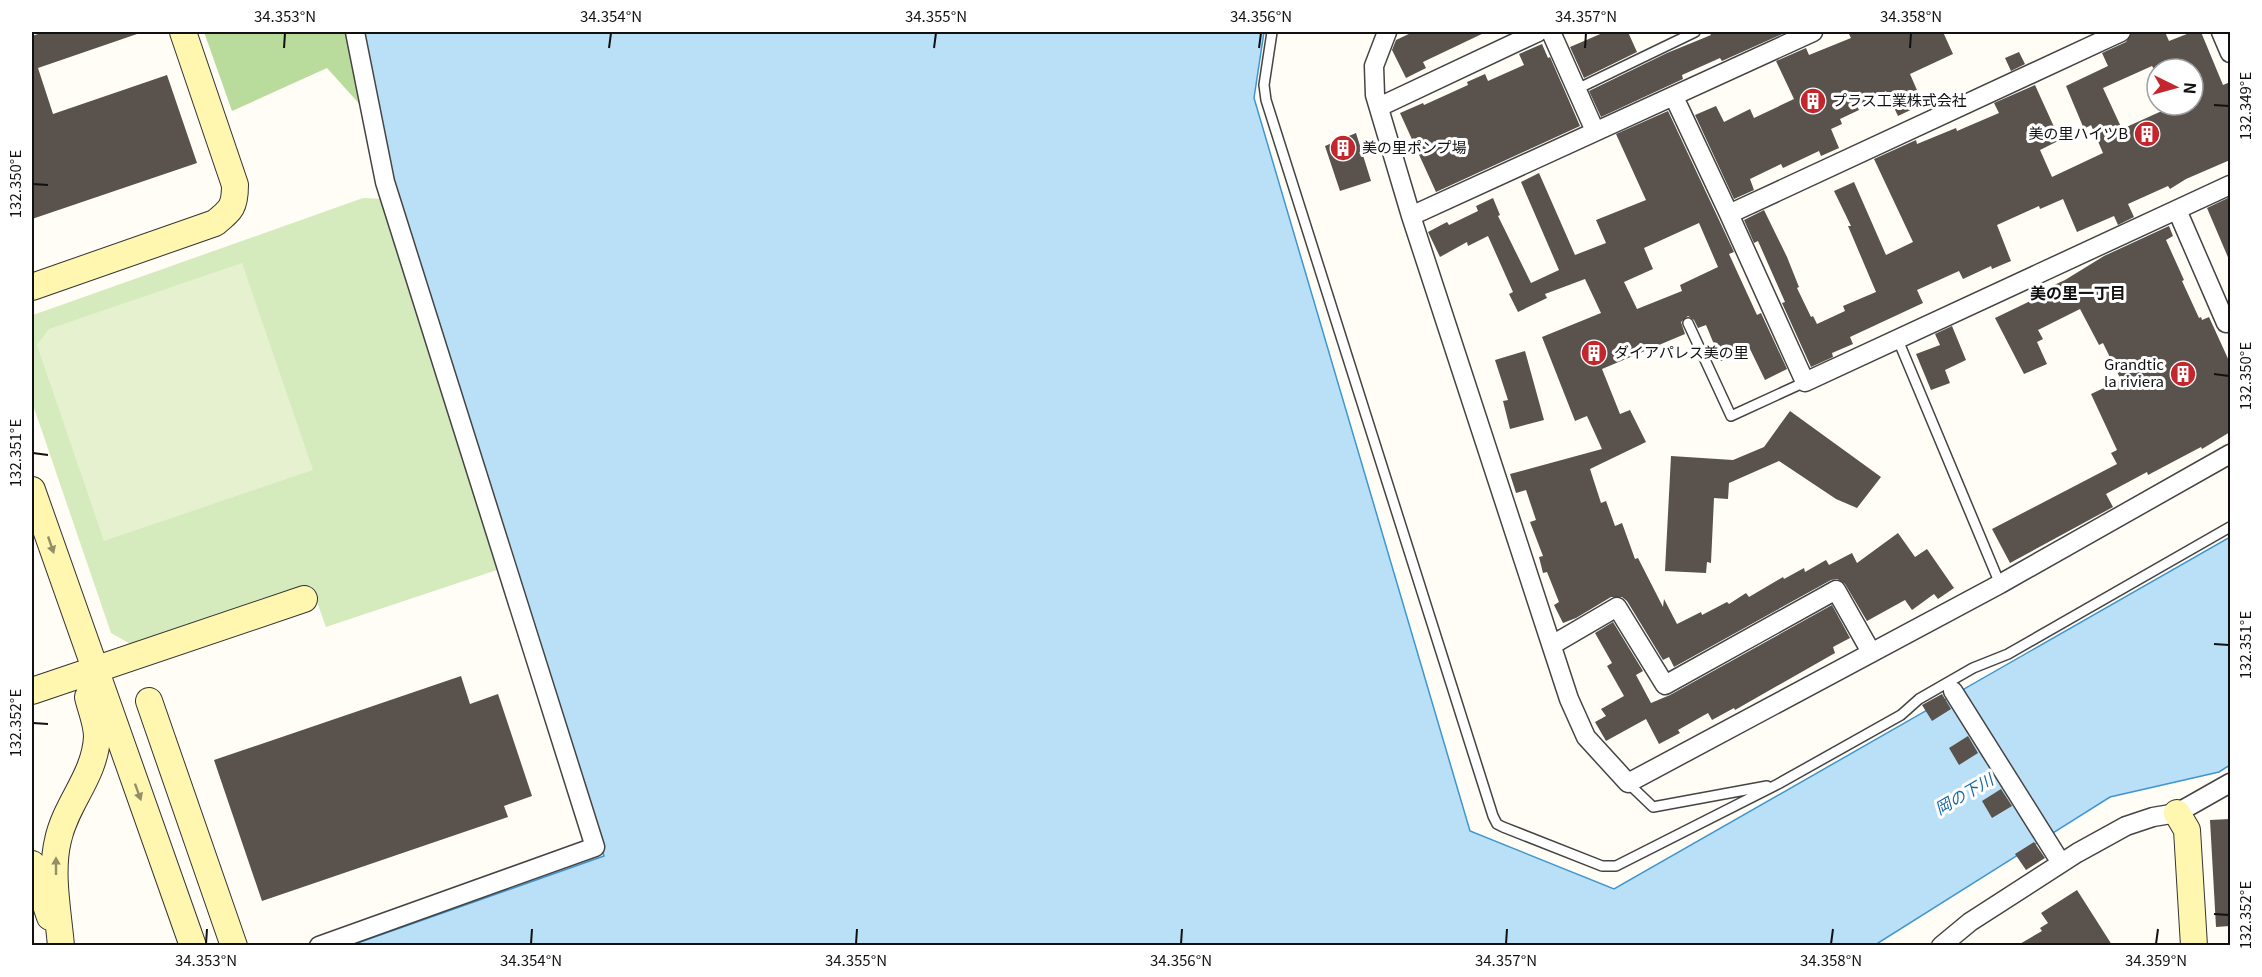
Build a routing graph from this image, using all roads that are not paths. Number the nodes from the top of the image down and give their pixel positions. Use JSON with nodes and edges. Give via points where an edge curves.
{"nodes":[{"id":1,"x":183,"y":32,"type":"edge"},
{"id":2,"x":355,"y":32,"type":"edge"},
{"id":3,"x":1272,"y":32,"type":"edge"},
{"id":4,"x":1387,"y":32,"type":"edge"},
{"id":5,"x":1538,"y":32,"type":"edge"},
{"id":6,"x":1551,"y":32,"type":"edge"},
{"id":7,"x":1695,"y":32,"type":"edge"},
{"id":8,"x":1813,"y":32,"type":"edge"},
{"id":9,"x":2121,"y":32,"type":"edge"},
{"id":10,"x":2221,"y":32,"type":"edge"},
{"id":11,"x":2230,"y":53,"type":"edge"},
{"id":12,"x":1577,"y":89,"type":"junction"},
{"id":13,"x":1674,"y":97,"type":"junction"},
{"id":14,"x":1379,"y":107,"type":"junction"},
{"id":15,"x":1595,"y":131,"type":"junction"},
{"id":16,"x":2230,"y":185,"type":"edge"},
{"id":17,"x":2177,"y":210,"type":"junction"},
{"id":18,"x":1729,"y":214,"type":"junction"},
{"id":19,"x":1411,"y":216,"type":"junction"},
{"id":20,"x":32,"y":287,"type":"edge"},
{"id":21,"x":1688,"y":323,"type":"dead end"},
{"id":22,"x":2226,"y":323,"type":"dead end"},
{"id":23,"x":1898,"y":340,"type":"junction"},
{"id":24,"x":1805,"y":382,"type":"junction"},
{"id":25,"x":2230,"y":454,"type":"edge"},
{"id":26,"x":32,"y":490,"type":"edge"},
{"id":27,"x":2230,"y":527,"type":"edge"},
{"id":28,"x":2000,"y":584,"type":"junction"},
{"id":29,"x":304,"y":599,"type":"dead end"},
{"id":30,"x":1552,"y":645,"type":"junction"},
{"id":31,"x":1871,"y":652,"type":"junction"},
{"id":32,"x":94,"y":670,"type":"junction"},
{"id":33,"x":1953,"y":691,"type":"dead end"},
{"id":34,"x":32,"y":692,"type":"edge"},
{"id":35,"x":149,"y":701,"type":"dead end"},
{"id":36,"x":1628,"y":783,"type":"junction"},
{"id":37,"x":2230,"y":783,"type":"edge"},
{"id":38,"x":1778,"y":784,"type":"junction"},
{"id":39,"x":2177,"y":813,"type":"junction"},
{"id":40,"x":2056,"y":855,"type":"dead end"},
{"id":41,"x":32,"y":864,"type":"edge"},
{"id":42,"x":60,"y":945,"type":"edge"},
{"id":43,"x":193,"y":945,"type":"edge"},
{"id":44,"x":234,"y":945,"type":"edge"},
{"id":45,"x":319,"y":945,"type":"edge"},
{"id":46,"x":1941,"y":945,"type":"edge"},
{"id":47,"x":2194,"y":945,"type":"edge"}],
"edges":[{"from":1,"to":20,"type":"street","via":[[235,185],[230,212],[214,223]]},
{"from":2,"to":45,"type":"street","via":[[385,182],[595,848]]},
{"from":3,"to":38,"type":"lane","via":[[1264,85],[1266,99],[1497,824],[1602,866],[1616,866]]},
{"from":4,"to":14,"type":"street","via":[[1374,66]]},
{"from":5,"to":14,"type":"street"},
{"from":6,"to":12,"type":"street"},
{"from":7,"to":12,"type":"lane"},
{"from":8,"to":13,"type":"street"},
{"from":9,"to":18,"type":"street"},
{"from":10,"to":11,"type":"street"},
{"from":12,"to":15,"type":"street"},
{"from":13,"to":15,"type":"street"},
{"from":13,"to":18,"type":"street"},
{"from":14,"to":19,"type":"street"},
{"from":15,"to":19,"type":"street"},
{"from":16,"to":17,"type":"street"},
{"from":17,"to":22,"type":"street"},
{"from":17,"to":23,"type":"street"},
{"from":18,"to":24,"type":"street"},
{"from":19,"to":30,"type":"street"},
{"from":21,"to":24,"type":"lane","via":[[1731,416]]},
{"from":23,"to":24,"type":"street"},
{"from":23,"to":28,"type":"lane"},
{"from":25,"to":28,"type":"street"},
{"from":26,"to":32,"type":"street","one_way":true},
{"from":27,"to":38,"type":"lane","via":[[2008,654],[1919,699],[1901,715]]},
{"from":28,"to":31,"type":"street"},
{"from":29,"to":32,"type":"street"},
{"from":30,"to":31,"type":"street","via":[[1617,607],[1665,685],[1836,590]]},
{"from":30,"to":36,"type":"street","via":[[1586,737]]},
{"from":31,"to":36,"type":"street"},
{"from":32,"to":34,"type":"street"},
{"from":42,"to":32,"type":"street","one_way":true,"via":[[57,843],[95,751],[96,723],[88,698]]},
{"from":32,"to":43,"type":"street","one_way":true},
{"from":33,"to":40,"type":"street"},
{"from":35,"to":44,"type":"street"},
{"from":36,"to":38,"type":"lane","via":[[1653,807]]},
{"from":37,"to":39,"type":"street"},
{"from":39,"to":46,"type":"street","via":[[2126,826],[2076,853]]},
{"from":39,"to":47,"type":"street","via":[[2187,830]]},
{"from":41,"to":42,"type":"street"}]}
